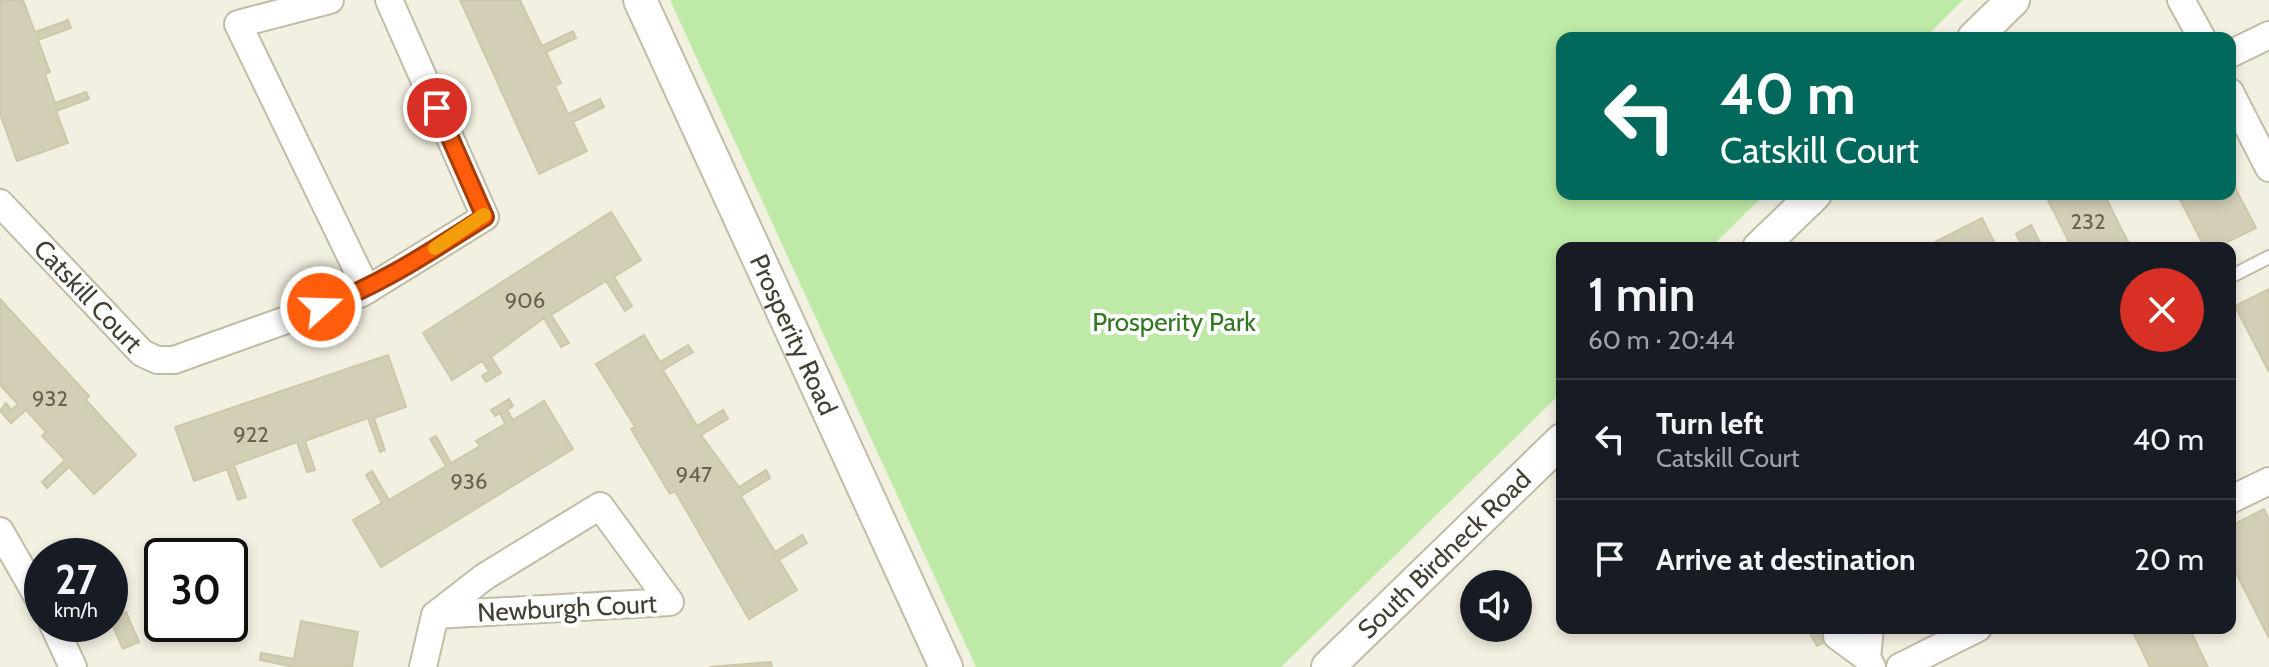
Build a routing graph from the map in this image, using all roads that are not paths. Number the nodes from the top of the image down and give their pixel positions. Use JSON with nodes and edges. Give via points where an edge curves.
{"nodes":[{"id":1,"x":330,"y":0,"type":"edge"},
{"id":2,"x":389,"y":0,"type":"edge"},
{"id":3,"x":640,"y":0,"type":"edge"},
{"id":4,"x":2013,"y":0,"type":"edge"},
{"id":5,"x":2181,"y":0,"type":"edge"},
{"id":6,"x":1980,"y":32,"type":"edge"},
{"id":7,"x":2199,"y":32,"type":"edge"},
{"id":8,"x":2269,"y":35,"type":"edge"},
{"id":9,"x":2236,"y":51,"type":"edge"},
{"id":10,"x":2236,"y":104,"type":"edge"},
{"id":11,"x":2269,"y":168,"type":"edge"},
{"id":12,"x":1809,"y":200,"type":"edge"},
{"id":13,"x":0,"y":205,"type":"edge"},
{"id":14,"x":1765,"y":242,"type":"edge"},
{"id":15,"x":2269,"y":257,"type":"edge"},
{"id":16,"x":2236,"y":274,"type":"edge"},
{"id":17,"x":367,"y":290,"type":"junction"},
{"id":18,"x":1556,"y":446,"type":"edge"},
{"id":19,"x":2269,"y":481,"type":"edge"},
{"id":20,"x":2236,"y":497,"type":"edge"},
{"id":21,"x":0,"y":531,"type":"edge"},
{"id":22,"x":24,"y":573,"type":"edge"},
{"id":23,"x":435,"y":615,"type":"junction"},
{"id":24,"x":1870,"y":634,"type":"edge"},
{"id":25,"x":1966,"y":634,"type":"edge"},
{"id":26,"x":1837,"y":636,"type":"dead end"},
{"id":27,"x":61,"y":642,"type":"edge"},
{"id":28,"x":1869,"y":662,"type":"edge"},
{"id":29,"x":73,"y":667,"type":"edge"},
{"id":30,"x":423,"y":667,"type":"edge"},
{"id":31,"x":946,"y":667,"type":"edge"},
{"id":32,"x":1328,"y":667,"type":"edge"},
{"id":33,"x":1900,"y":667,"type":"edge"}],
"edges":[{"from":1,"to":17,"type":"street","via":[[238,24]]},
{"from":2,"to":17,"type":"street","name":"Catskill Court","via":[[485,217]]},
{"from":3,"to":31,"type":"street","name":"Prosperity Road"},
{"from":4,"to":6,"type":"street"},
{"from":5,"to":7,"type":"street"},
{"from":8,"to":9,"type":"street"},
{"from":10,"to":11,"type":"street"},
{"from":12,"to":14,"type":"street"},
{"from":13,"to":17,"type":"street","name":"Catskill Court","via":[[142,353],[157,360],[174,360]]},
{"from":15,"to":16,"type":"lane"},
{"from":18,"to":32,"type":"street","name":"South Birdneck Road"},
{"from":19,"to":20,"type":"street"},
{"from":21,"to":22,"type":"street"},
{"from":23,"to":23,"type":"street","name":"Newburgh Court","via":[[624,605],[670,602],[600,506],[484,577]]},
{"from":23,"to":30,"type":"street"},
{"from":24,"to":28,"type":"street"},
{"from":25,"to":33,"type":"street"},
{"from":26,"to":28,"type":"street"},
{"from":27,"to":29,"type":"street"}]}
